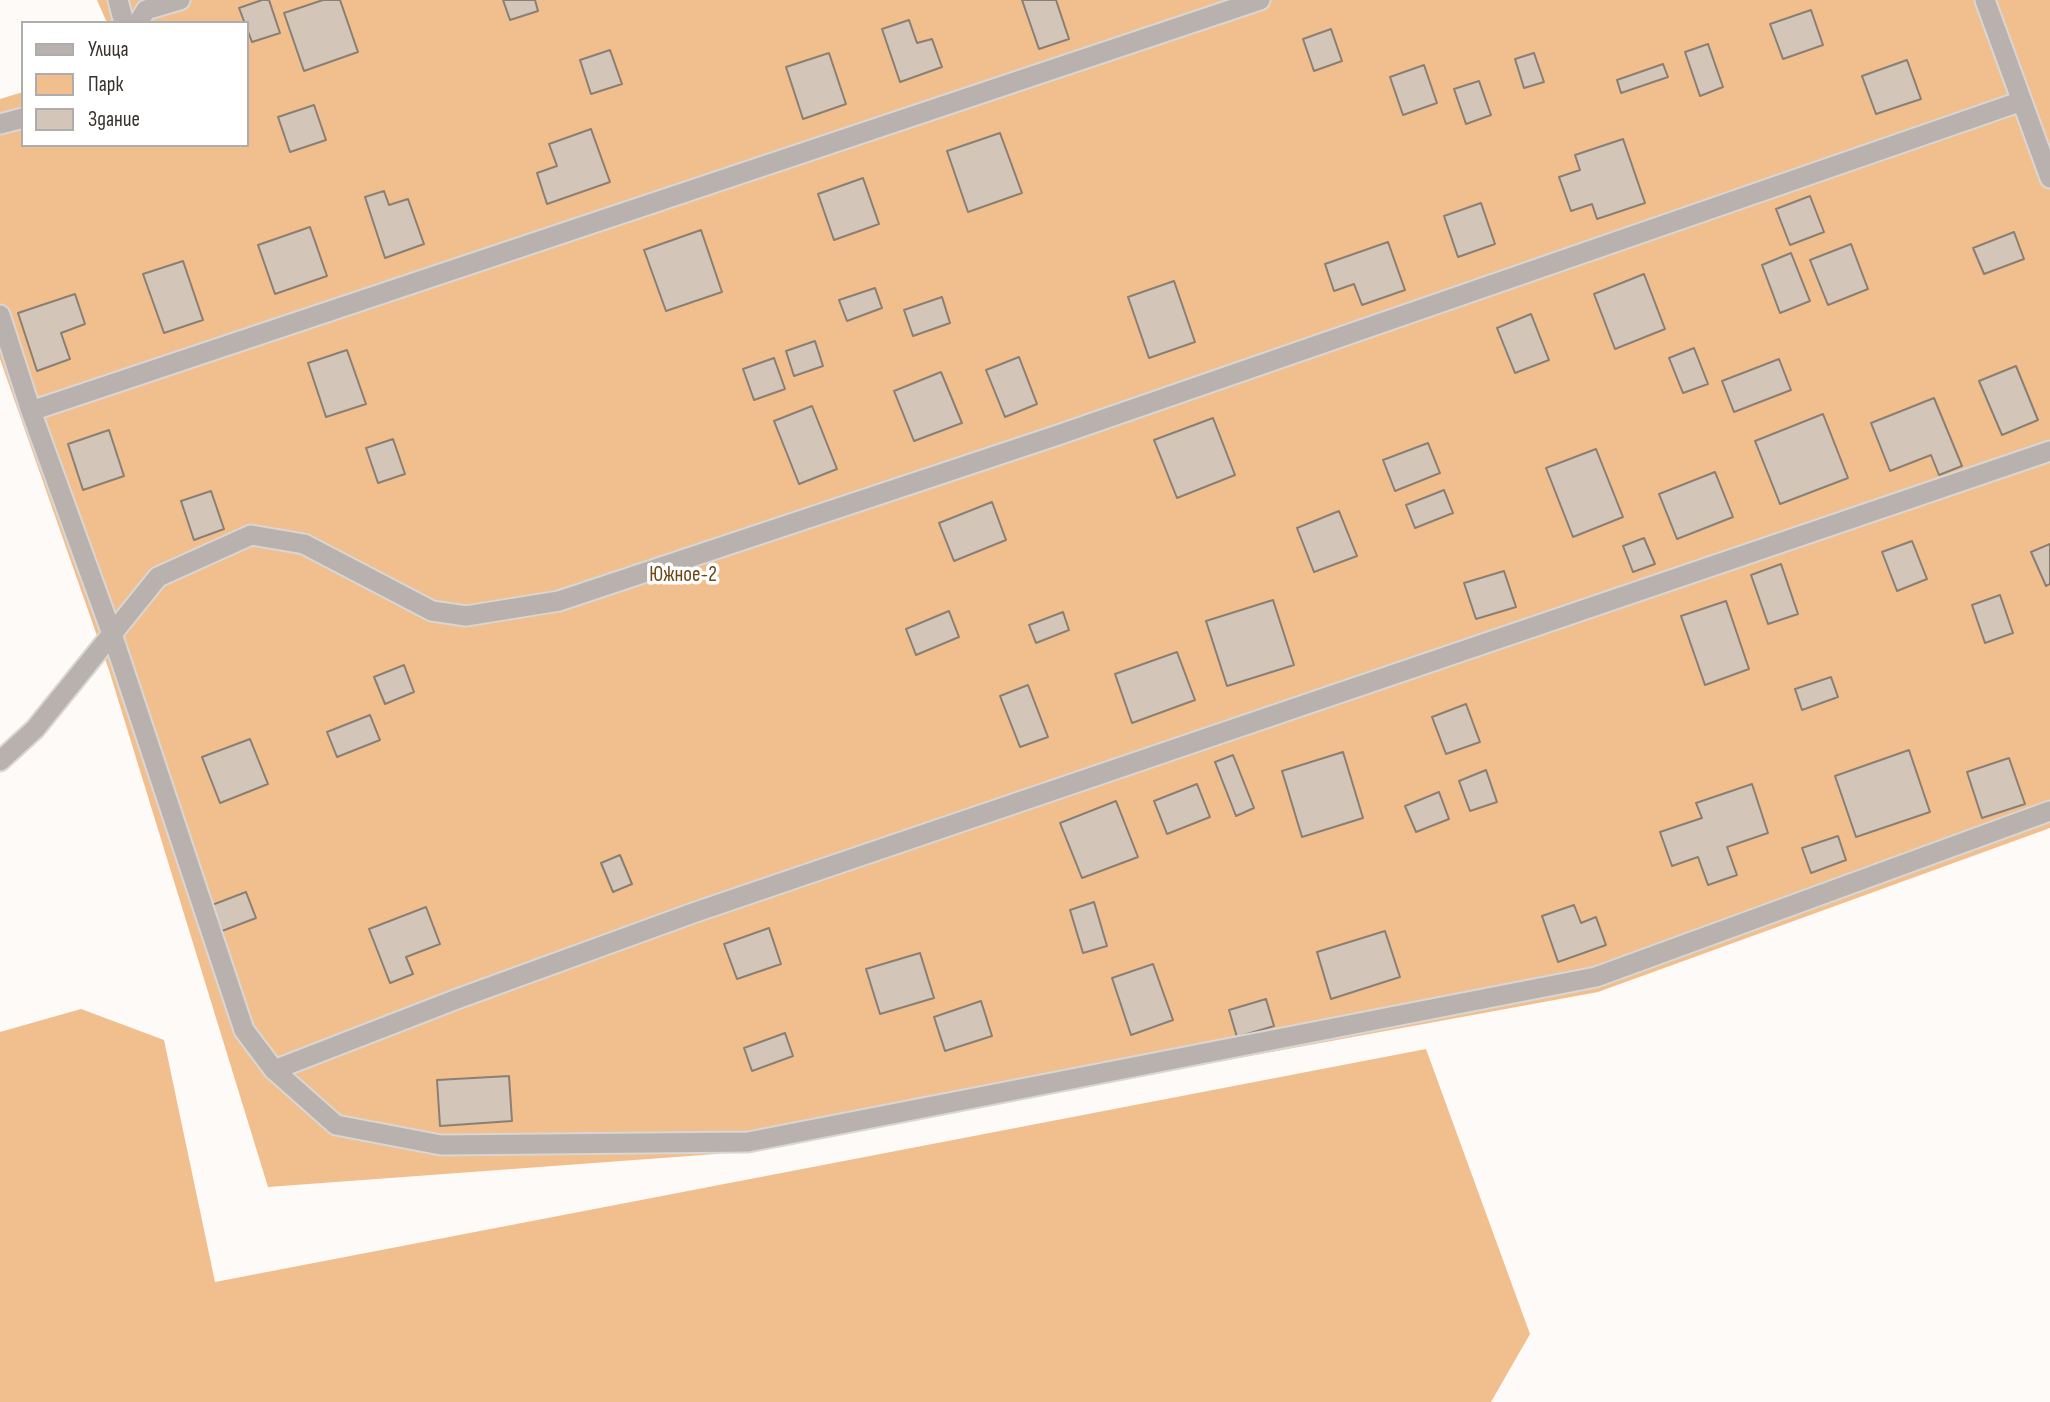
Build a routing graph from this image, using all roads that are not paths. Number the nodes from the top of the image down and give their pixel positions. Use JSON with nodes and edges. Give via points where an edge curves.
{"nodes":[{"id":1,"x":118,"y":0,"type":"edge"},
{"id":2,"x":180,"y":0,"type":"edge"},
{"id":3,"x":1260,"y":0,"type":"edge"},
{"id":4,"x":1984,"y":0,"type":"edge"},
{"id":5,"x":123,"y":21,"type":"edge"},
{"id":6,"x":139,"y":21,"type":"edge"},
{"id":7,"x":2022,"y":101,"type":"junction"},
{"id":8,"x":21,"y":118,"type":"edge"},
{"id":9,"x":0,"y":124,"type":"edge"},
{"id":10,"x":2050,"y":178,"type":"edge"},
{"id":11,"x":0,"y":315,"type":"edge"},
{"id":12,"x":31,"y":411,"type":"junction"},
{"id":13,"x":2050,"y":451,"type":"edge"},
{"id":14,"x":112,"y":634,"type":"junction"},
{"id":15,"x":0,"y":761,"type":"edge"},
{"id":16,"x":2050,"y":811,"type":"edge"},
{"id":17,"x":274,"y":1070,"type":"junction"}],
"edges":[{"from":1,"to":5,"type":"street"},
{"from":2,"to":6,"type":"street","via":[[146,10]]},
{"from":3,"to":12,"type":"street"},
{"from":4,"to":7,"type":"street"},
{"from":7,"to":10,"type":"street"},
{"from":7,"to":14,"type":"street","via":[[1072,430],[559,601],[466,616],[432,611],[304,544],[251,535],[158,577]]},
{"from":8,"to":9,"type":"street"},
{"from":11,"to":12,"type":"street"},
{"from":12,"to":14,"type":"street"},
{"from":13,"to":17,"type":"street","via":[[693,913]]},
{"from":14,"to":15,"type":"street","via":[[35,729]]},
{"from":14,"to":17,"type":"street","via":[[244,1030]]},
{"from":16,"to":17,"type":"street","via":[[1596,977],[748,1142],[441,1145],[336,1125]]}]}
